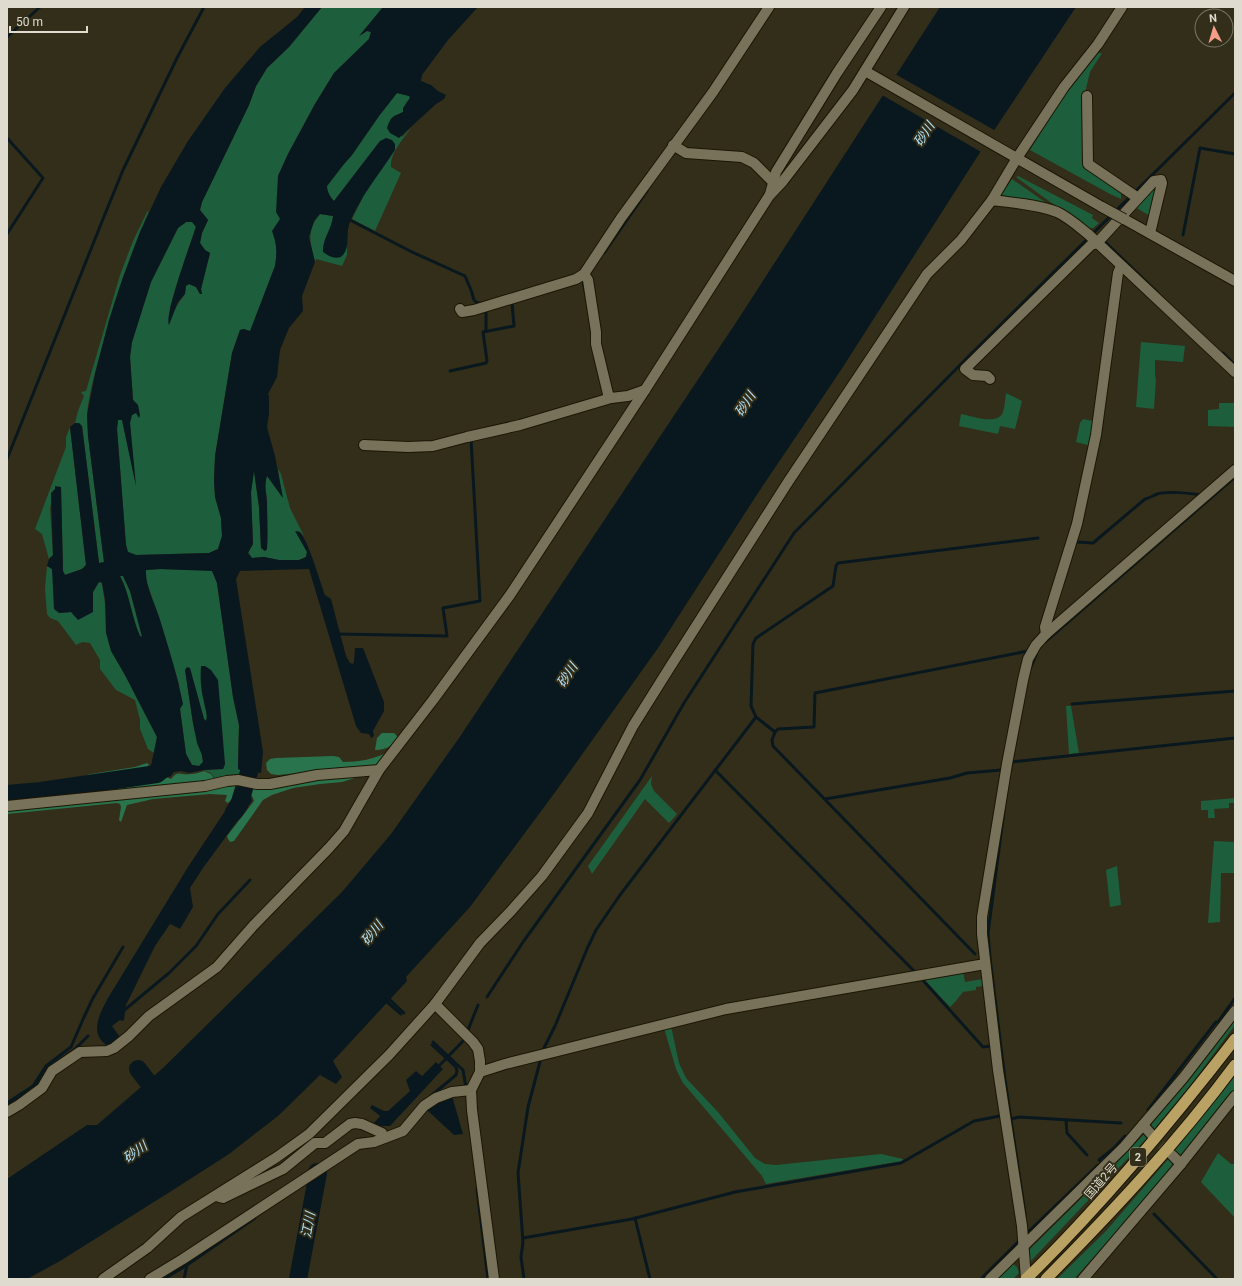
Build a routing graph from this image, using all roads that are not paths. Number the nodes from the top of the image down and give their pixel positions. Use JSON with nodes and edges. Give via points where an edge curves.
{"nodes":[{"id":1,"x":769,"y":7,"type":"edge"},
{"id":2,"x":881,"y":7,"type":"edge"},
{"id":3,"x":904,"y":7,"type":"edge"},
{"id":4,"x":1122,"y":7,"type":"edge"},
{"id":5,"x":865,"y":71,"type":"junction"},
{"id":6,"x":1087,"y":96,"type":"dead end"},
{"id":7,"x":676,"y":147,"type":"junction"},
{"id":8,"x":1017,"y":158,"type":"junction"},
{"id":9,"x":775,"y":184,"type":"junction"},
{"id":10,"x":1135,"y":195,"type":"junction"},
{"id":11,"x":992,"y":200,"type":"junction"},
{"id":12,"x":1150,"y":233,"type":"junction"},
{"id":13,"x":1096,"y":238,"type":"junction"},
{"id":14,"x":1121,"y":266,"type":"junction"},
{"id":15,"x":584,"y":274,"type":"junction"},
{"id":16,"x":1235,"y":281,"type":"edge"},
{"id":17,"x":460,"y":309,"type":"dead end"},
{"id":18,"x":1235,"y":372,"type":"edge"},
{"id":19,"x":990,"y":379,"type":"dead end"},
{"id":20,"x":645,"y":390,"type":"junction"},
{"id":21,"x":611,"y":398,"type":"junction"},
{"id":22,"x":364,"y":445,"type":"dead end"},
{"id":23,"x":1235,"y":470,"type":"edge"},
{"id":24,"x":1046,"y":634,"type":"junction"},
{"id":25,"x":379,"y":770,"type":"junction"},
{"id":26,"x":7,"y":806,"type":"edge"},
{"id":27,"x":985,"y":964,"type":"junction"},
{"id":28,"x":435,"y":1004,"type":"junction"},
{"id":29,"x":1235,"y":1010,"type":"edge"},
{"id":30,"x":1235,"y":1039,"type":"edge"},
{"id":31,"x":1235,"y":1065,"type":"edge"},
{"id":32,"x":480,"y":1072,"type":"junction"},
{"id":33,"x":468,"y":1090,"type":"junction"},
{"id":34,"x":1235,"y":1096,"type":"edge"},
{"id":35,"x":7,"y":1112,"type":"edge"},
{"id":36,"x":1143,"y":1125,"type":"junction"},
{"id":37,"x":1151,"y":1134,"type":"tunnel mouth"},
{"id":38,"x":384,"y":1138,"type":"junction"},
{"id":39,"x":1172,"y":1155,"type":"tunnel mouth"},
{"id":40,"x":1181,"y":1164,"type":"junction"},
{"id":41,"x":214,"y":1196,"type":"junction"},
{"id":42,"x":1023,"y":1246,"type":"junction"},
{"id":43,"x":103,"y":1279,"type":"edge"},
{"id":44,"x":150,"y":1279,"type":"edge"},
{"id":45,"x":494,"y":1279,"type":"edge"},
{"id":46,"x":990,"y":1279,"type":"edge"},
{"id":47,"x":1026,"y":1279,"type":"edge"},
{"id":48,"x":1046,"y":1279,"type":"edge"},
{"id":49,"x":1083,"y":1279,"type":"edge"}],
"edges":[{"from":1,"to":7,"type":"street"},
{"from":2,"to":9,"type":"street","via":[[776,172]]},
{"from":3,"to":5,"type":"street"},
{"from":4,"to":8,"type":"street"},
{"from":5,"to":8,"type":"street"},
{"from":5,"to":9,"type":"street","via":[[830,120]]},
{"from":6,"to":10,"type":"street","via":[[1088,164]]},
{"from":7,"to":9,"type":"street","via":[[686,153],[742,157],[754,162]]},
{"from":7,"to":15,"type":"street","via":[[621,218]]},
{"from":8,"to":11,"type":"street"},
{"from":8,"to":12,"type":"street","bridge":true},
{"from":9,"to":20,"type":"street"},
{"from":10,"to":12,"type":"street","via":[[1154,181],[1161,180]]},
{"from":10,"to":13,"type":"street"},
{"from":11,"to":13,"type":"street","via":[[1056,212]]},
{"from":11,"to":28,"type":"street","via":[[961,240],[927,274],[788,482],[633,726],[588,813],[542,876],[480,943]]},
{"from":12,"to":16,"type":"street"},
{"from":13,"to":14,"type":"street"},
{"from":13,"to":19,"type":"street","via":[[965,370]]},
{"from":14,"to":18,"type":"street"},
{"from":14,"to":24,"type":"street","via":[[1096,435],[1077,524],[1045,628]]},
{"from":15,"to":17,"type":"street","via":[[576,279],[466,312]]},
{"from":15,"to":21,"type":"street","via":[[588,280],[598,354]]},
{"from":20,"to":21,"type":"street"},
{"from":20,"to":25,"type":"street","via":[[510,595]]},
{"from":21,"to":22,"type":"street","via":[[520,425],[433,446]]},
{"from":23,"to":24,"type":"street"},
{"from":24,"to":27,"type":"street","via":[[1028,659],[1007,764],[982,917]]},
{"from":25,"to":26,"type":"street","via":[[317,774],[270,784],[227,780],[205,786]]},
{"from":25,"to":35,"type":"street","via":[[344,831],[217,967],[149,1016],[114,1048],[107,1051],[80,1052],[52,1070],[42,1088]]},
{"from":27,"to":32,"type":"street","via":[[726,1009]]},
{"from":27,"to":42,"type":"street"},
{"from":28,"to":32,"type":"street","via":[[478,1048]]},
{"from":28,"to":41,"type":"street","via":[[389,1055],[309,1134]]},
{"from":29,"to":36,"type":"street","via":[[1184,1077]]},
{"from":30,"to":47,"type":"highway","name":"国道2号","number":"2","via":[[1088,1216]]},
{"from":31,"to":48,"type":"highway","number":"2","via":[[1157,1161]]},
{"from":32,"to":33,"type":"street"},
{"from":33,"to":38,"type":"street","via":[[436,1098],[424,1106],[404,1131]]},
{"from":33,"to":45,"type":"street"},
{"from":34,"to":40,"type":"street"},
{"from":36,"to":37,"type":"street"},
{"from":36,"to":42,"type":"street","via":[[1124,1147]]},
{"from":38,"to":41,"type":"street","via":[[382,1133],[362,1124],[350,1124],[325,1143],[315,1143],[283,1169],[223,1198]]},
{"from":38,"to":44,"type":"street","via":[[358,1144]]},
{"from":39,"to":40,"type":"street"},
{"from":40,"to":49,"type":"street"},
{"from":41,"to":43,"type":"street","via":[[181,1217],[147,1248]]},
{"from":42,"to":46,"type":"street"},
{"from":42,"to":47,"type":"street"}]}
